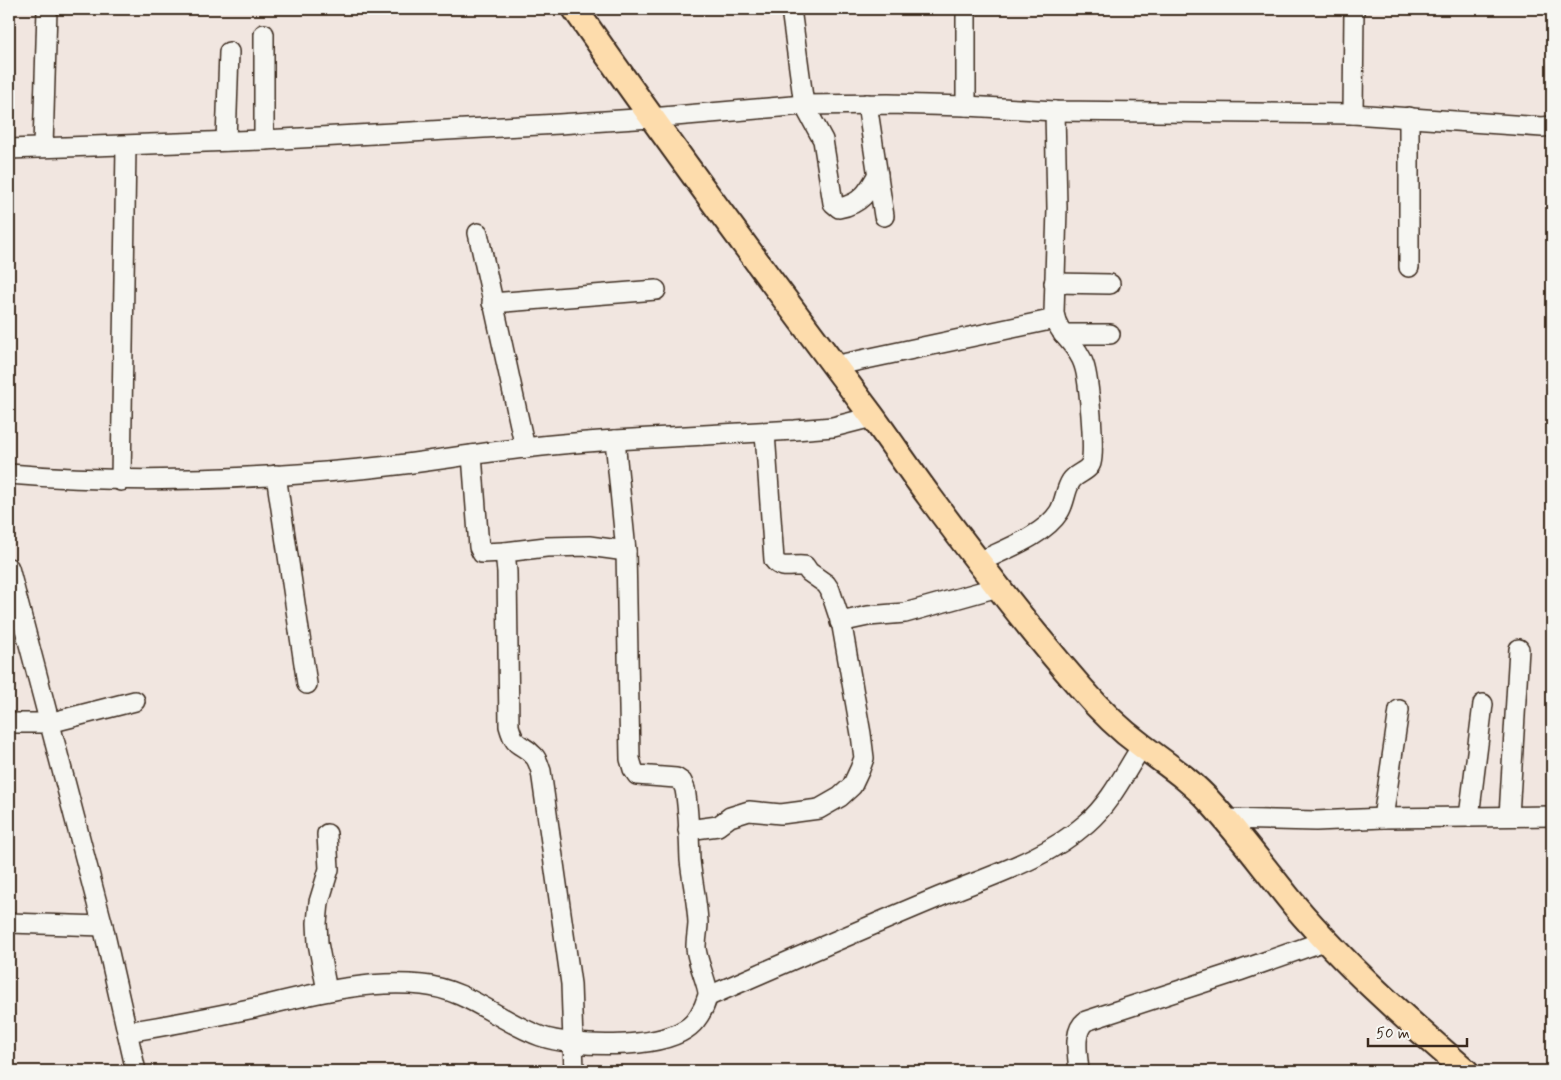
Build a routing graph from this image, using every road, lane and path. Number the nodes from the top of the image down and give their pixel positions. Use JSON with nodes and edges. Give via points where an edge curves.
{"nodes":[{"id":1,"x":47,"y":9,"type":"edge"},
{"id":2,"x":575,"y":9,"type":"edge"},
{"id":3,"x":791,"y":9,"type":"edge"},
{"id":4,"x":966,"y":9,"type":"edge"},
{"id":5,"x":1354,"y":9,"type":"edge"},
{"id":6,"x":264,"y":34,"type":"dead end"},
{"id":7,"x":228,"y":52,"type":"dead end"},
{"id":8,"x":868,"y":104,"type":"junction"},
{"id":9,"x":804,"y":105,"type":"junction"},
{"id":10,"x":966,"y":106,"type":"junction"},
{"id":11,"x":1055,"y":112,"type":"junction"},
{"id":12,"x":1353,"y":114,"type":"junction"},
{"id":13,"x":1410,"y":117,"type":"junction"},
{"id":14,"x":651,"y":118,"type":"junction"},
{"id":15,"x":1552,"y":126,"type":"edge"},
{"id":16,"x":264,"y":140,"type":"junction"},
{"id":17,"x":226,"y":141,"type":"junction"},
{"id":18,"x":126,"y":146,"type":"junction"},
{"id":19,"x":43,"y":147,"type":"junction"},
{"id":20,"x":9,"y":149,"type":"edge"},
{"id":21,"x":878,"y":174,"type":"junction"},
{"id":22,"x":884,"y":216,"type":"dead end"},
{"id":23,"x":478,"y":232,"type":"dead end"},
{"id":24,"x":1409,"y":267,"type":"dead end"},
{"id":25,"x":1054,"y":283,"type":"junction"},
{"id":26,"x":1110,"y":284,"type":"dead end"},
{"id":27,"x":656,"y":290,"type":"dead end"},
{"id":28,"x":492,"y":303,"type":"junction"},
{"id":29,"x":1059,"y":326,"type":"junction"},
{"id":30,"x":1110,"y":334,"type":"dead end"},
{"id":31,"x":833,"y":366,"type":"junction"},
{"id":32,"x":872,"y":417,"type":"junction"},
{"id":33,"x":765,"y":433,"type":"junction"},
{"id":34,"x":615,"y":440,"type":"junction"},
{"id":35,"x":525,"y":448,"type":"junction"},
{"id":36,"x":472,"y":455,"type":"junction"},
{"id":37,"x":9,"y":474,"type":"edge"},
{"id":38,"x":276,"y":475,"type":"junction"},
{"id":39,"x":121,"y":481,"type":"junction"},
{"id":40,"x":626,"y":551,"type":"junction"},
{"id":41,"x":504,"y":552,"type":"junction"},
{"id":42,"x":979,"y":562,"type":"junction"},
{"id":43,"x":9,"y":568,"type":"edge"},
{"id":44,"x":998,"y":587,"type":"junction"},
{"id":45,"x":12,"y":592,"type":"edge"},
{"id":46,"x":840,"y":622,"type":"junction"},
{"id":47,"x":1519,"y":649,"type":"dead end"},
{"id":48,"x":306,"y":684,"type":"dead end"},
{"id":49,"x":135,"y":701,"type":"dead end"},
{"id":50,"x":1482,"y":704,"type":"dead end"},
{"id":51,"x":1399,"y":710,"type":"dead end"},
{"id":52,"x":9,"y":723,"type":"edge"},
{"id":53,"x":49,"y":723,"type":"junction"},
{"id":54,"x":1142,"y":746,"type":"junction"},
{"id":55,"x":1509,"y":816,"type":"junction"},
{"id":56,"x":1552,"y":816,"type":"edge"},
{"id":57,"x":1469,"y":817,"type":"junction"},
{"id":58,"x":1383,"y":818,"type":"junction"},
{"id":59,"x":1225,"y":819,"type":"junction"},
{"id":60,"x":688,"y":830,"type":"junction"},
{"id":61,"x":328,"y":834,"type":"dead end"},
{"id":62,"x":9,"y":924,"type":"edge"},
{"id":63,"x":103,"y":926,"type":"junction"},
{"id":64,"x":1327,"y":940,"type":"junction"},
{"id":65,"x":327,"y":991,"type":"junction"},
{"id":66,"x":709,"y":996,"type":"junction"},
{"id":67,"x":127,"y":1032,"type":"junction"},
{"id":68,"x":573,"y":1043,"type":"junction"},
{"id":69,"x":136,"y":1071,"type":"edge"},
{"id":70,"x":574,"y":1071,"type":"edge"},
{"id":71,"x":1079,"y":1071,"type":"edge"},
{"id":72,"x":1466,"y":1071,"type":"edge"}],
"edges":[{"from":1,"to":19,"type":"street"},
{"from":2,"to":14,"type":"main road"},
{"from":3,"to":9,"type":"street"},
{"from":4,"to":10,"type":"street"},
{"from":5,"to":12,"type":"street"},
{"from":6,"to":16,"type":"street"},
{"from":7,"to":17,"type":"street"},
{"from":8,"to":9,"type":"street"},
{"from":8,"to":10,"type":"street"},
{"from":8,"to":21,"type":"street"},
{"from":9,"to":14,"type":"street"},
{"from":9,"to":21,"type":"street","via":[[823,140],[833,203],[839,208],[854,204],[868,192]]},
{"from":10,"to":11,"type":"street"},
{"from":11,"to":12,"type":"street"},
{"from":11,"to":25,"type":"street","via":[[1057,208]]},
{"from":12,"to":13,"type":"street"},
{"from":13,"to":15,"type":"street"},
{"from":13,"to":24,"type":"street"},
{"from":14,"to":16,"type":"street"},
{"from":14,"to":31,"type":"main road"},
{"from":16,"to":17,"type":"street"},
{"from":17,"to":18,"type":"street"},
{"from":18,"to":19,"type":"street"},
{"from":18,"to":39,"type":"street"},
{"from":19,"to":20,"type":"street"},
{"from":21,"to":22,"type":"street"},
{"from":23,"to":28,"type":"street"},
{"from":25,"to":26,"type":"street"},
{"from":25,"to":29,"type":"street"},
{"from":27,"to":28,"type":"street"},
{"from":28,"to":35,"type":"street"},
{"from":29,"to":30,"type":"street"},
{"from":29,"to":31,"type":"street"},
{"from":29,"to":42,"type":"street","via":[[1079,352],[1085,367],[1092,448],[1090,464],[1072,479],[1063,506],[1050,523],[1036,534]]},
{"from":31,"to":32,"type":"main road"},
{"from":32,"to":33,"type":"street","via":[[833,426]]},
{"from":32,"to":42,"type":"main road"},
{"from":33,"to":34,"type":"street"},
{"from":33,"to":46,"type":"street","via":[[774,560],[785,567],[805,566],[826,584]]},
{"from":34,"to":35,"type":"street"},
{"from":34,"to":40,"type":"street"},
{"from":35,"to":36,"type":"street"},
{"from":36,"to":38,"type":"street","via":[[361,469]]},
{"from":36,"to":41,"type":"street","via":[[479,548],[487,554]]},
{"from":37,"to":39,"type":"street"},
{"from":38,"to":39,"type":"street"},
{"from":38,"to":48,"type":"street"},
{"from":40,"to":41,"type":"street","via":[[589,546]]},
{"from":40,"to":60,"type":"street","via":[[630,759],[638,775],[676,778],[682,782]]},
{"from":41,"to":68,"type":"street","via":[[509,726],[512,738],[535,757],[541,771],[571,984]]},
{"from":42,"to":44,"type":"main road"},
{"from":43,"to":45,"type":"street"},
{"from":44,"to":46,"type":"street","via":[[906,613]]},
{"from":44,"to":54,"type":"main road","via":[[1080,687]]},
{"from":45,"to":53,"type":"street"},
{"from":46,"to":60,"type":"street","via":[[864,758],[852,786],[819,808],[781,814],[750,811],[730,817],[718,826]]},
{"from":47,"to":55,"type":"street"},
{"from":49,"to":53,"type":"street"},
{"from":50,"to":57,"type":"street"},
{"from":51,"to":58,"type":"street"},
{"from":52,"to":53,"type":"street"},
{"from":53,"to":63,"type":"street"},
{"from":54,"to":59,"type":"main road","via":[[1190,782]]},
{"from":54,"to":66,"type":"street","via":[[1101,808],[1088,822],[1056,845],[995,875]]},
{"from":55,"to":56,"type":"street"},
{"from":55,"to":57,"type":"street"},
{"from":57,"to":58,"type":"street"},
{"from":58,"to":59,"type":"street","via":[[1316,821]]},
{"from":59,"to":64,"type":"main road"},
{"from":60,"to":66,"type":"street","via":[[698,923],[696,946]]},
{"from":61,"to":65,"type":"street","via":[[328,878],[319,902],[317,923]]},
{"from":62,"to":63,"type":"street"},
{"from":63,"to":67,"type":"street"},
{"from":64,"to":71,"type":"street","via":[[1086,1021],[1078,1030]]},
{"from":64,"to":72,"type":"main road","via":[[1390,1003]]},
{"from":65,"to":67,"type":"street"},
{"from":65,"to":68,"type":"street","via":[[389,982],[425,985],[464,996],[533,1033]]},
{"from":66,"to":68,"type":"street","via":[[694,1022],[677,1034],[645,1042]]},
{"from":67,"to":69,"type":"street"},
{"from":68,"to":70,"type":"street"}]}
